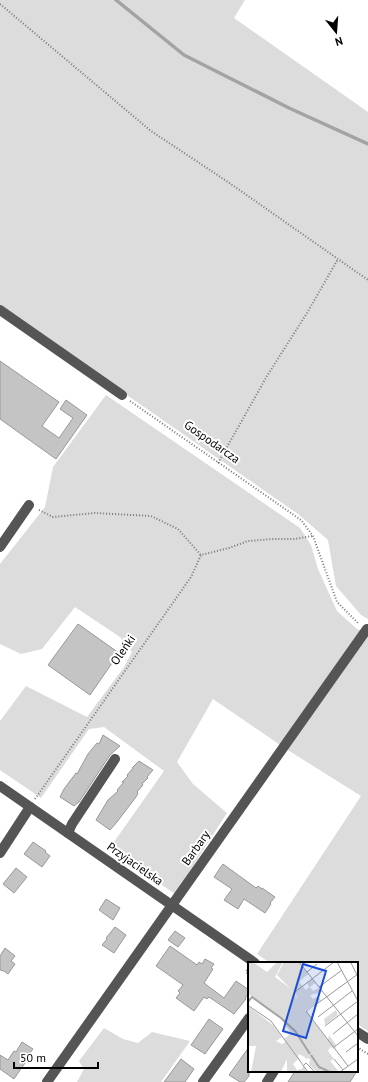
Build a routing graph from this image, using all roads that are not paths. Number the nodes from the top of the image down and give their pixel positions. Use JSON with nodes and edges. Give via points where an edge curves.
{"nodes":[{"id":1,"x":0,"y":310,"type":"edge"},
{"id":2,"x":122,"y":396,"type":"road end"},
{"id":3,"x":29,"y":505,"type":"road end"},
{"id":4,"x":0,"y":547,"type":"edge"},
{"id":5,"x":367,"y":629,"type":"edge"},
{"id":6,"x":115,"y":759,"type":"dead end"},
{"id":7,"x":0,"y":786,"type":"edge"},
{"id":8,"x":30,"y":806,"type":"junction"},
{"id":9,"x":68,"y":834,"type":"junction"},
{"id":10,"x":0,"y":853,"type":"edge"},
{"id":11,"x":171,"y":905,"type":"junction"},
{"id":12,"x":254,"y":962,"type":"edge"},
{"id":13,"x":248,"y":1019,"type":"edge"},
{"id":14,"x":358,"y":1033,"type":"edge"},
{"id":15,"x":368,"y":1039,"type":"edge"},
{"id":16,"x":273,"y":1072,"type":"edge"},
{"id":17,"x":47,"y":1082,"type":"edge"},
{"id":18,"x":203,"y":1082,"type":"edge"},
{"id":19,"x":266,"y":1082,"type":"edge"}],
"edges":[{"from":1,"to":2,"type":"street"},
{"from":3,"to":4,"type":"street"},
{"from":5,"to":11,"type":"street","name":"Barbary"},
{"from":6,"to":9,"type":"street"},
{"from":7,"to":8,"type":"street","name":"Przyjacielska"},
{"from":8,"to":9,"type":"street","name":"Przyjacielska"},
{"from":8,"to":10,"type":"street"},
{"from":9,"to":11,"type":"street","name":"Przyjacielska"},
{"from":11,"to":12,"type":"street","name":"Przyjacielska"},
{"from":11,"to":17,"type":"street","name":"Barbary"},
{"from":13,"to":18,"type":"street"},
{"from":14,"to":15,"type":"street"},
{"from":16,"to":19,"type":"street"}]}
